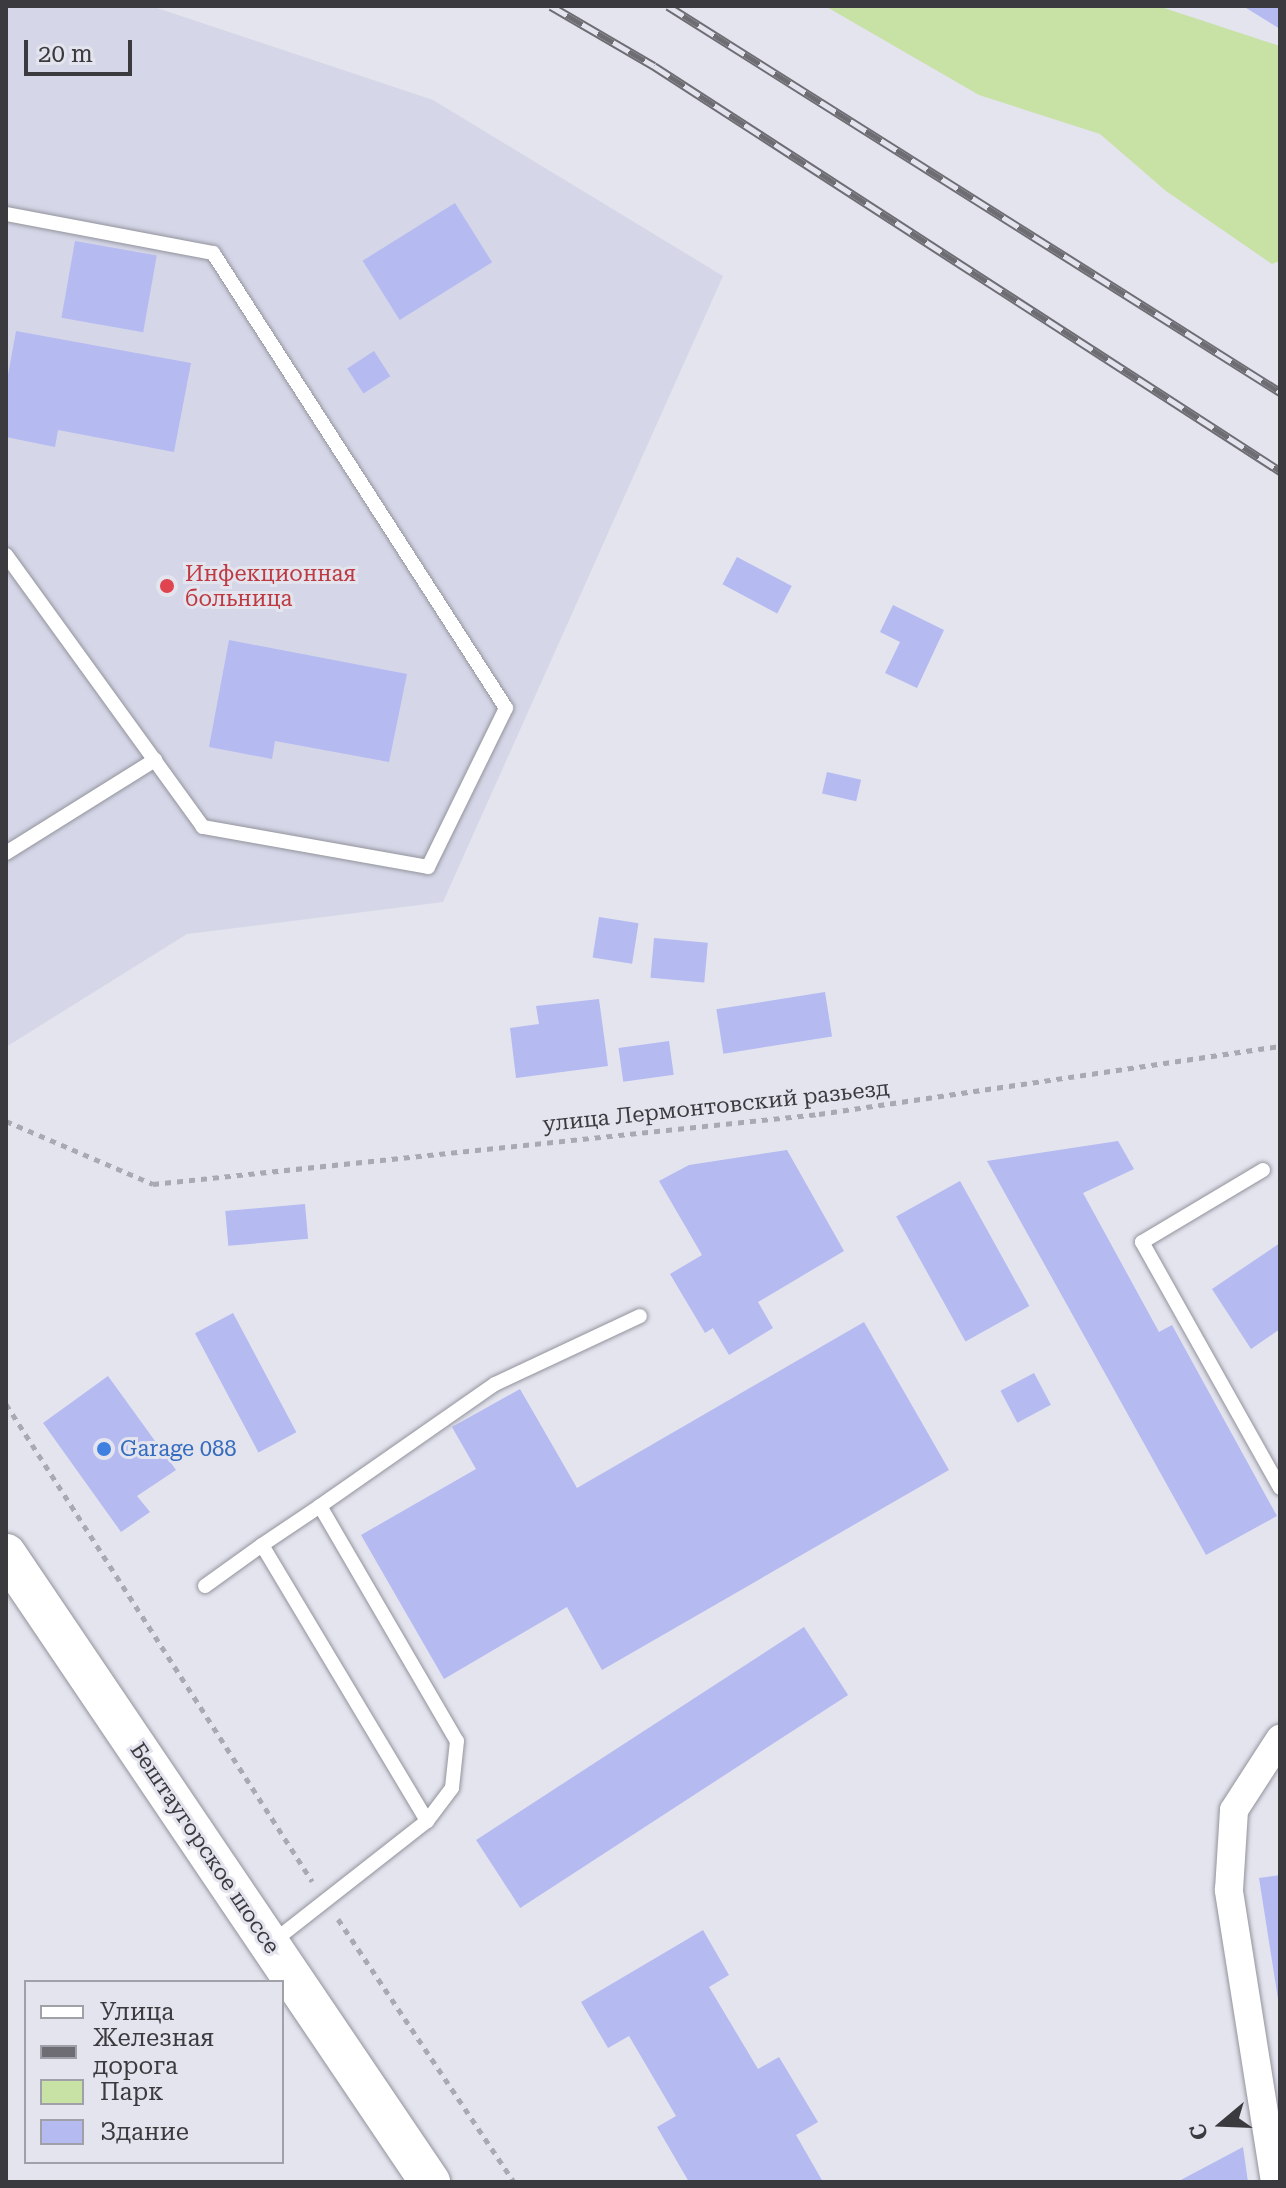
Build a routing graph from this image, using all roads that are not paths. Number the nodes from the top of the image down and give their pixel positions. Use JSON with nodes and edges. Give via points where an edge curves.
{"nodes":[{"id":1,"x":6,"y":214,"type":"edge"},
{"id":2,"x":6,"y":555,"type":"edge"},
{"id":3,"x":155,"y":760,"type":"junction"},
{"id":4,"x":6,"y":853,"type":"edge"},
{"id":5,"x":1263,"y":1170,"type":"dead end"},
{"id":6,"x":640,"y":1316,"type":"dead end"},
{"id":7,"x":1280,"y":1488,"type":"edge"},
{"id":8,"x":320,"y":1506,"type":"junction"},
{"id":9,"x":262,"y":1545,"type":"junction"},
{"id":10,"x":6,"y":1554,"type":"edge"},
{"id":11,"x":205,"y":1586,"type":"dead end"},
{"id":12,"x":1280,"y":1739,"type":"edge"},
{"id":13,"x":427,"y":1821,"type":"junction"},
{"id":14,"x":270,"y":1944,"type":"junction"},
{"id":15,"x":430,"y":2182,"type":"edge"},
{"id":16,"x":1275,"y":2182,"type":"edge"}],
"edges":[{"from":1,"to":3,"type":"lane","via":[[213,253],[506,708],[428,867],[203,827]]},
{"from":2,"to":3,"type":"lane"},
{"from":3,"to":4,"type":"lane"},
{"from":5,"to":7,"type":"lane","via":[[1142,1242]]},
{"from":6,"to":8,"type":"lane","via":[[495,1384]]},
{"from":8,"to":9,"type":"lane"},
{"from":8,"to":13,"type":"lane","via":[[457,1741],[452,1788]]},
{"from":9,"to":11,"type":"lane"},
{"from":9,"to":13,"type":"lane"},
{"from":10,"to":14,"type":"main road","name":"Бештаугорское шоссе"},
{"from":12,"to":16,"type":"street","via":[[1234,1810],[1229,1890]]},
{"from":13,"to":14,"type":"lane"},
{"from":14,"to":15,"type":"main road","name":"Бештаугорское шоссе"}]}
